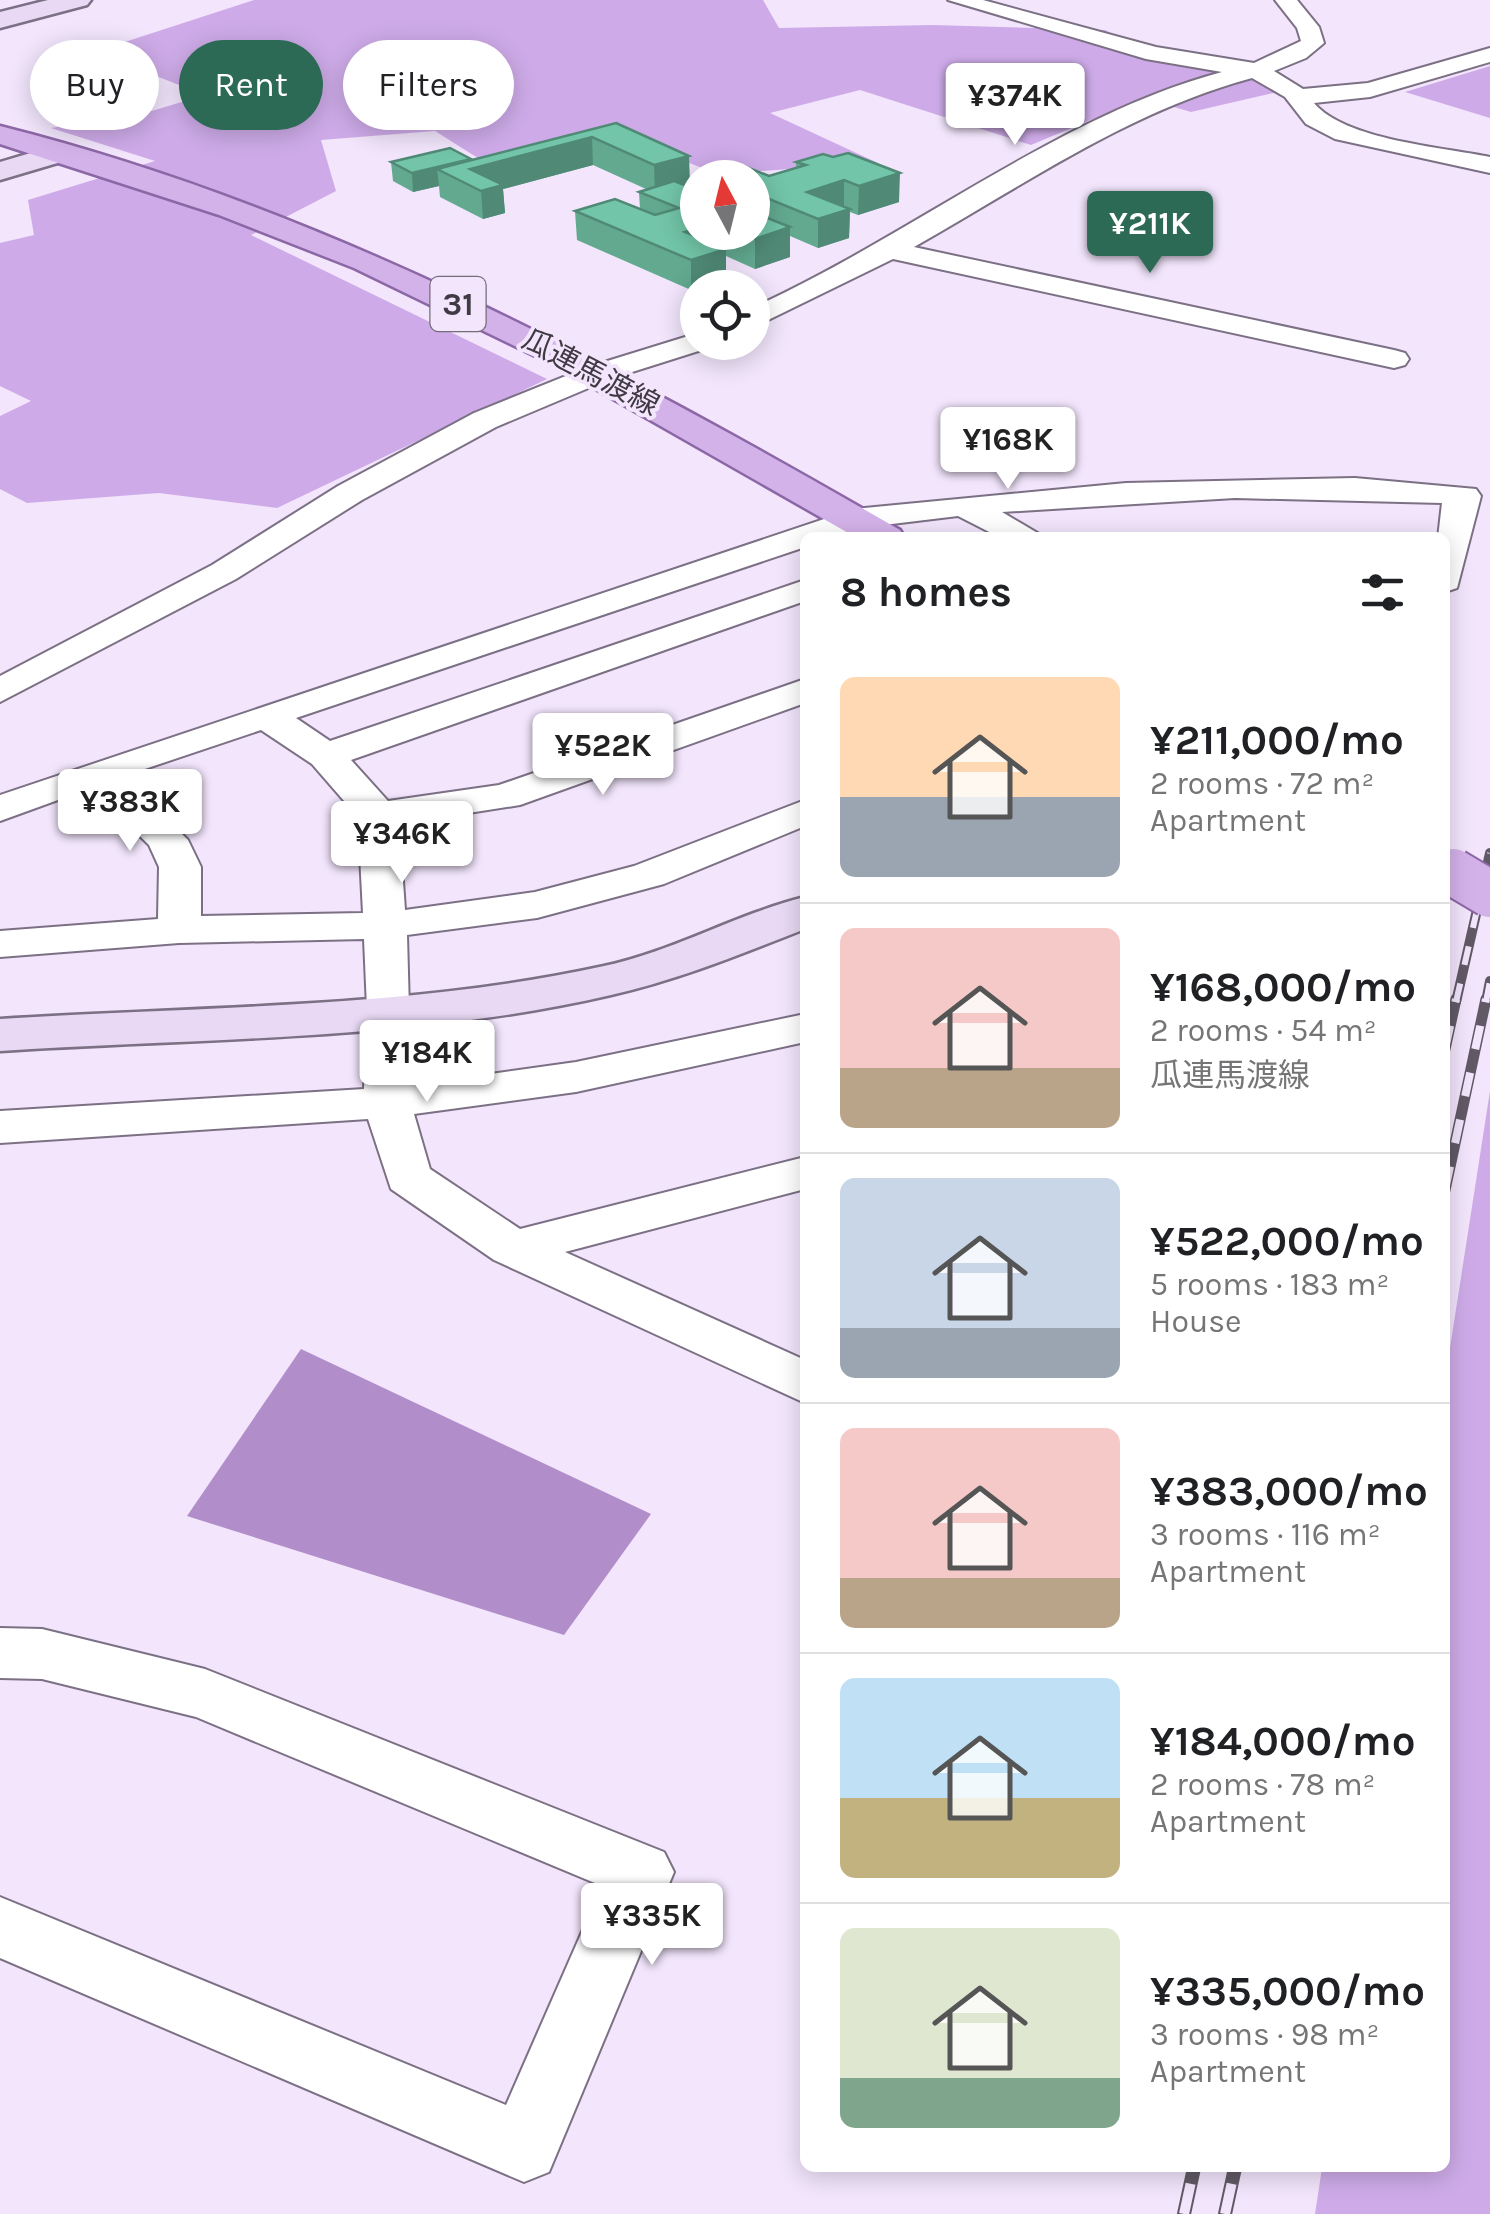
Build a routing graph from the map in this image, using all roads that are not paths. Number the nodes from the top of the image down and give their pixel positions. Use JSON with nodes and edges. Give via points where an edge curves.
{"nodes":[{"id":1,"x":78,"y":0,"type":"edge"},
{"id":2,"x":958,"y":0,"type":"edge"},
{"id":3,"x":1293,"y":3,"type":"edge"},
{"id":4,"x":0,"y":20,"type":"edge"},
{"id":5,"x":1490,"y":55,"type":"edge"},
{"id":6,"x":1255,"y":70,"type":"junction"},
{"id":7,"x":1297,"y":97,"type":"junction"},
{"id":8,"x":0,"y":135,"type":"edge"},
{"id":9,"x":61,"y":154,"type":"junction"},
{"id":10,"x":1490,"y":165,"type":"edge"},
{"id":11,"x":0,"y":171,"type":"edge"},
{"id":12,"x":893,"y":252,"type":"junction"},
{"id":13,"x":770,"y":310,"type":"edge"},
{"id":14,"x":680,"y":348,"type":"edge"},
{"id":15,"x":1394,"y":359,"type":"dead end"},
{"id":16,"x":600,"y":373,"type":"junction"},
{"id":17,"x":960,"y":504,"type":"junction"},
{"id":18,"x":854,"y":519,"type":"junction"},
{"id":19,"x":817,"y":532,"type":"edge"},
{"id":20,"x":876,"y":532,"type":"edge"},
{"id":21,"x":1017,"y":532,"type":"edge"},
{"id":22,"x":800,"y":538,"type":"edge"},
{"id":23,"x":750,"y":556,"type":"junction"},
{"id":24,"x":1450,"y":556,"type":"edge"},
{"id":25,"x":800,"y":587,"type":"edge"},
{"id":26,"x":800,"y":591,"type":"edge"},
{"id":27,"x":0,"y":691,"type":"edge"},
{"id":28,"x":800,"y":692,"type":"edge"},
{"id":29,"x":268,"y":717,"type":"junction"},
{"id":30,"x":326,"y":756,"type":"junction"},
{"id":31,"x":97,"y":772,"type":"junction"},
{"id":32,"x":0,"y":808,"type":"edge"},
{"id":33,"x":378,"y":814,"type":"junction"},
{"id":34,"x":800,"y":814,"type":"edge"},
{"id":35,"x":800,"y":914,"type":"edge"},
{"id":36,"x":387,"y":925,"type":"junction"},
{"id":37,"x":178,"y":930,"type":"junction"},
{"id":38,"x":0,"y":944,"type":"edge"},
{"id":39,"x":390,"y":1008,"type":"junction"},
{"id":40,"x":800,"y":1029,"type":"edge"},
{"id":41,"x":0,"y":1035,"type":"edge"},
{"id":42,"x":387,"y":1103,"type":"junction"},
{"id":43,"x":0,"y":1128,"type":"edge"},
{"id":44,"x":797,"y":1181,"type":"edge"},
{"id":45,"x":512,"y":1248,"type":"junction"},
{"id":46,"x":800,"y":1381,"type":"edge"},
{"id":47,"x":0,"y":1653,"type":"edge"},
{"id":48,"x":0,"y":1926,"type":"edge"}],
"edges":[{"from":1,"to":4,"type":"street"},
{"from":2,"to":6,"type":"street","via":[[1154,54]]},
{"from":3,"to":6,"type":"street","via":[[1313,43],[1291,60]]},
{"from":5,"to":7,"type":"street","via":[[1370,90]]},
{"from":6,"to":7,"type":"street"},
{"from":6,"to":12,"type":"street","via":[[1179,92]]},
{"from":7,"to":10,"type":"street","via":[[1315,119],[1344,134]]},
{"from":8,"to":9,"type":"main road","name":"瓜連馬渡線","number":"31"},
{"from":9,"to":11,"type":"street"},
{"from":9,"to":16,"type":"main road","name":"瓜連馬渡線","number":"31","via":[[189,194],[360,260]]},
{"from":12,"to":13,"type":"street"},
{"from":12,"to":15,"type":"street"},
{"from":14,"to":16,"type":"street"},
{"from":16,"to":18,"type":"main road","name":"瓜連馬渡線","number":"31"},
{"from":16,"to":27,"type":"street","via":[[485,420],[224,572]]},
{"from":17,"to":18,"type":"street"},
{"from":17,"to":21,"type":"street"},
{"from":17,"to":24,"type":"street","via":[[1221,488],[1421,488],[1464,496]]},
{"from":18,"to":19,"type":"street"},
{"from":18,"to":20,"type":"main road","name":"瓜連馬渡線","number":"31"},
{"from":22,"to":23,"type":"street"},
{"from":23,"to":25,"type":"street"},
{"from":23,"to":29,"type":"street"},
{"from":26,"to":30,"type":"street"},
{"from":28,"to":33,"type":"street","via":[[506,796]]},
{"from":29,"to":30,"type":"street"},
{"from":29,"to":31,"type":"street"},
{"from":30,"to":33,"type":"street"},
{"from":31,"to":32,"type":"street"},
{"from":31,"to":37,"type":"street","via":[[167,840],[180,867]]},
{"from":33,"to":36,"type":"street"},
{"from":34,"to":36,"type":"street","via":[[649,874],[556,900]]},
{"from":35,"to":39,"type":"street","via":[[693,955],[584,986]]},
{"from":36,"to":37,"type":"street"},
{"from":36,"to":39,"type":"street"},
{"from":37,"to":38,"type":"street"},
{"from":39,"to":41,"type":"street"},
{"from":39,"to":42,"type":"street"},
{"from":40,"to":42,"type":"street","via":[[576,1077]]},
{"from":42,"to":43,"type":"street"},
{"from":42,"to":45,"type":"street","via":[[408,1177]]},
{"from":44,"to":45,"type":"street"},
{"from":45,"to":46,"type":"street"},
{"from":47,"to":48,"type":"street","via":[[42,1654],[205,1694],[642,1872],[524,2147]]}]}
